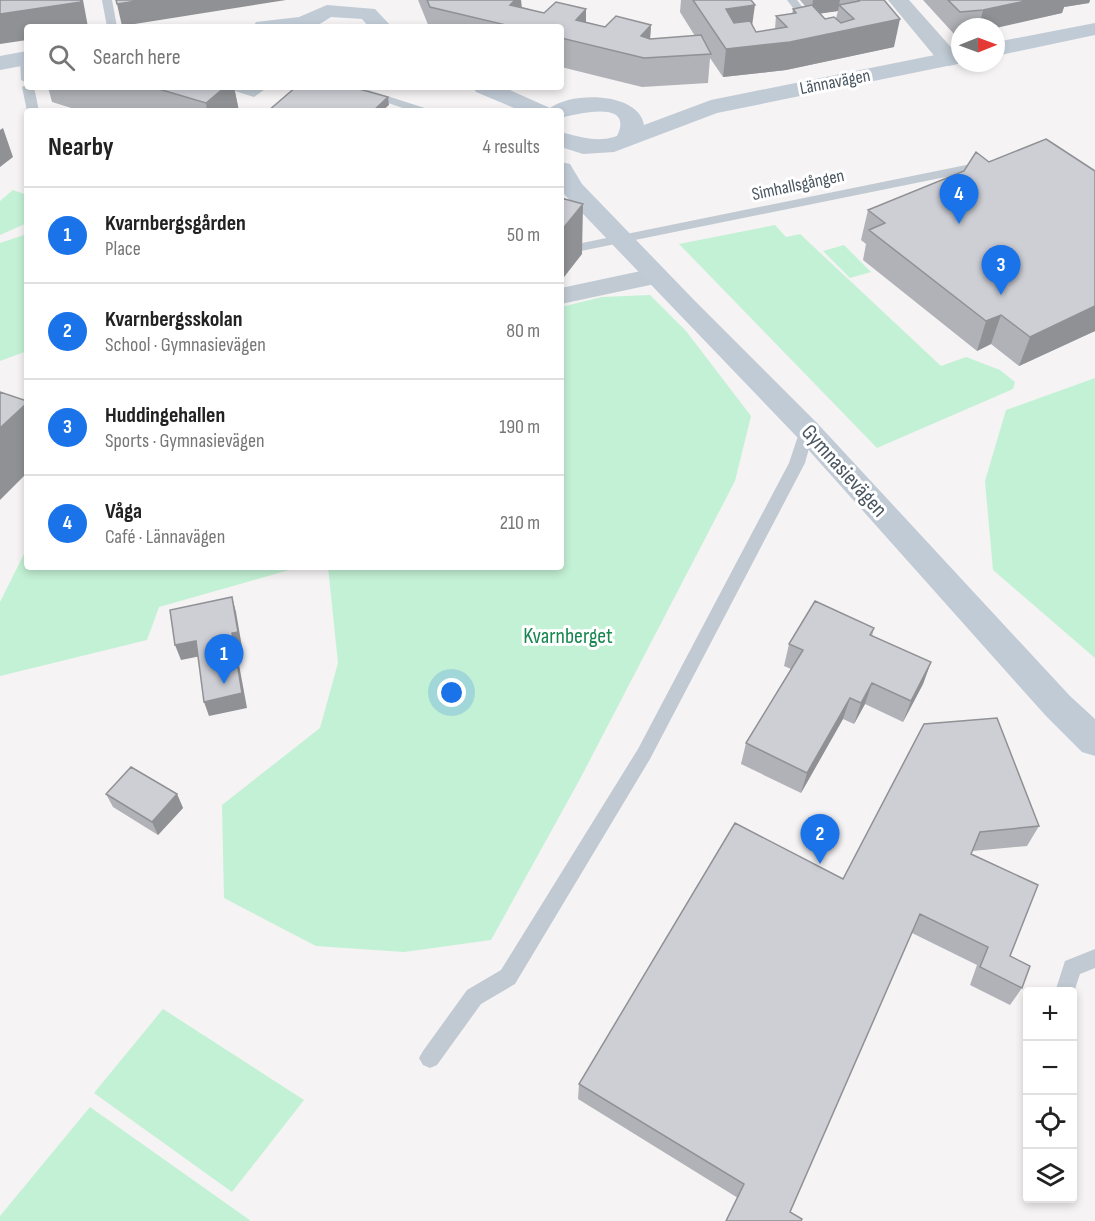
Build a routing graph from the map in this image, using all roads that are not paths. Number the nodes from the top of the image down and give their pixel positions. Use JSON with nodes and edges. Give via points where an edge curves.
{"nodes":[{"id":1,"x":107,"y":0,"type":"edge"},
{"id":2,"x":371,"y":0,"type":"edge"},
{"id":3,"x":792,"y":0,"type":"edge"},
{"id":4,"x":898,"y":0,"type":"edge"},
{"id":5,"x":332,"y":5,"type":"edge"},
{"id":6,"x":111,"y":24,"type":"edge"},
{"id":7,"x":305,"y":24,"type":"edge"},
{"id":8,"x":377,"y":24,"type":"edge"},
{"id":9,"x":378,"y":24,"type":"edge"},
{"id":10,"x":1095,"y":29,"type":"edge"},
{"id":11,"x":804,"y":33,"type":"edge"},
{"id":12,"x":1005,"y":47,"type":"edge"},
{"id":13,"x":949,"y":54,"type":"edge"},
{"id":14,"x":0,"y":63,"type":"edge"},
{"id":15,"x":24,"y":66,"type":"edge"},
{"id":16,"x":29,"y":90,"type":"edge"},
{"id":17,"x":239,"y":90,"type":"edge"},
{"id":18,"x":259,"y":90,"type":"edge"},
{"id":19,"x":357,"y":90,"type":"edge"},
{"id":20,"x":491,"y":90,"type":"edge"},
{"id":21,"x":560,"y":101,"type":"edge"},
{"id":22,"x":616,"y":107,"type":"junction"},
{"id":23,"x":711,"y":107,"type":"junction"},
{"id":24,"x":32,"y":108,"type":"edge"},
{"id":25,"x":414,"y":108,"type":"edge"},
{"id":26,"x":534,"y":108,"type":"edge"},
{"id":27,"x":627,"y":138,"type":"junction"},
{"id":28,"x":564,"y":140,"type":"edge"},
{"id":29,"x":599,"y":148,"type":"junction"},
{"id":30,"x":981,"y":166,"type":"edge"},
{"id":31,"x":564,"y":174,"type":"edge"},
{"id":32,"x":577,"y":203,"type":"junction"},
{"id":33,"x":622,"y":239,"type":"junction"},
{"id":34,"x":564,"y":241,"type":"edge"},
{"id":35,"x":655,"y":276,"type":"junction"},
{"id":36,"x":564,"y":295,"type":"edge"},
{"id":37,"x":807,"y":430,"type":"junction"},
{"id":38,"x":1095,"y":741,"type":"edge"},
{"id":39,"x":1095,"y":958,"type":"edge"},
{"id":40,"x":1066,"y":987,"type":"edge"},
{"id":41,"x":430,"y":1058,"type":"dead end"}],
"edges":[{"from":1,"to":6,"type":"lane"},
{"from":2,"to":9,"type":"street"},
{"from":3,"to":11,"type":"lane","via":[[816,31]]},
{"from":4,"to":13,"type":"street"},
{"from":5,"to":7,"type":"street"},
{"from":5,"to":8,"type":"street","via":[[368,13]]},
{"from":10,"to":12,"type":"street"},
{"from":13,"to":23,"type":"street","name":"Lännavägen"},
{"from":14,"to":15,"type":"street"},
{"from":16,"to":24,"type":"lane"},
{"from":17,"to":18,"type":"lane","via":[[254,94]]},
{"from":19,"to":25,"type":"lane"},
{"from":20,"to":26,"type":"street"},
{"from":21,"to":22,"type":"street","name":"Lännavägen"},
{"from":22,"to":23,"type":"street","name":"Lännavägen"},
{"from":22,"to":27,"type":"street","via":[[633,122]]},
{"from":23,"to":27,"type":"street","name":"Lännavägen"},
{"from":27,"to":29,"type":"street","name":"Lännavägen"},
{"from":28,"to":29,"type":"street"},
{"from":29,"to":32,"type":"street","via":[[590,161],[587,182]]},
{"from":30,"to":33,"type":"lane","name":"Simhallsgången"},
{"from":31,"to":32,"type":"street","name":"Gymnasievägen"},
{"from":32,"to":33,"type":"street","name":"Gymnasievägen"},
{"from":33,"to":34,"type":"lane","name":"Simhallsgången","via":[[581,247]]},
{"from":33,"to":35,"type":"street","name":"Gymnasievägen"},
{"from":35,"to":36,"type":"street"},
{"from":35,"to":37,"type":"street","name":"Gymnasievägen"},
{"from":37,"to":38,"type":"street","name":"Gymnasievägen","via":[[1058,706]]},
{"from":37,"to":41,"type":"lane","via":[[797,463],[644,754],[508,977],[474,997]]},
{"from":39,"to":40,"type":"lane","via":[[1072,968]]}]}
